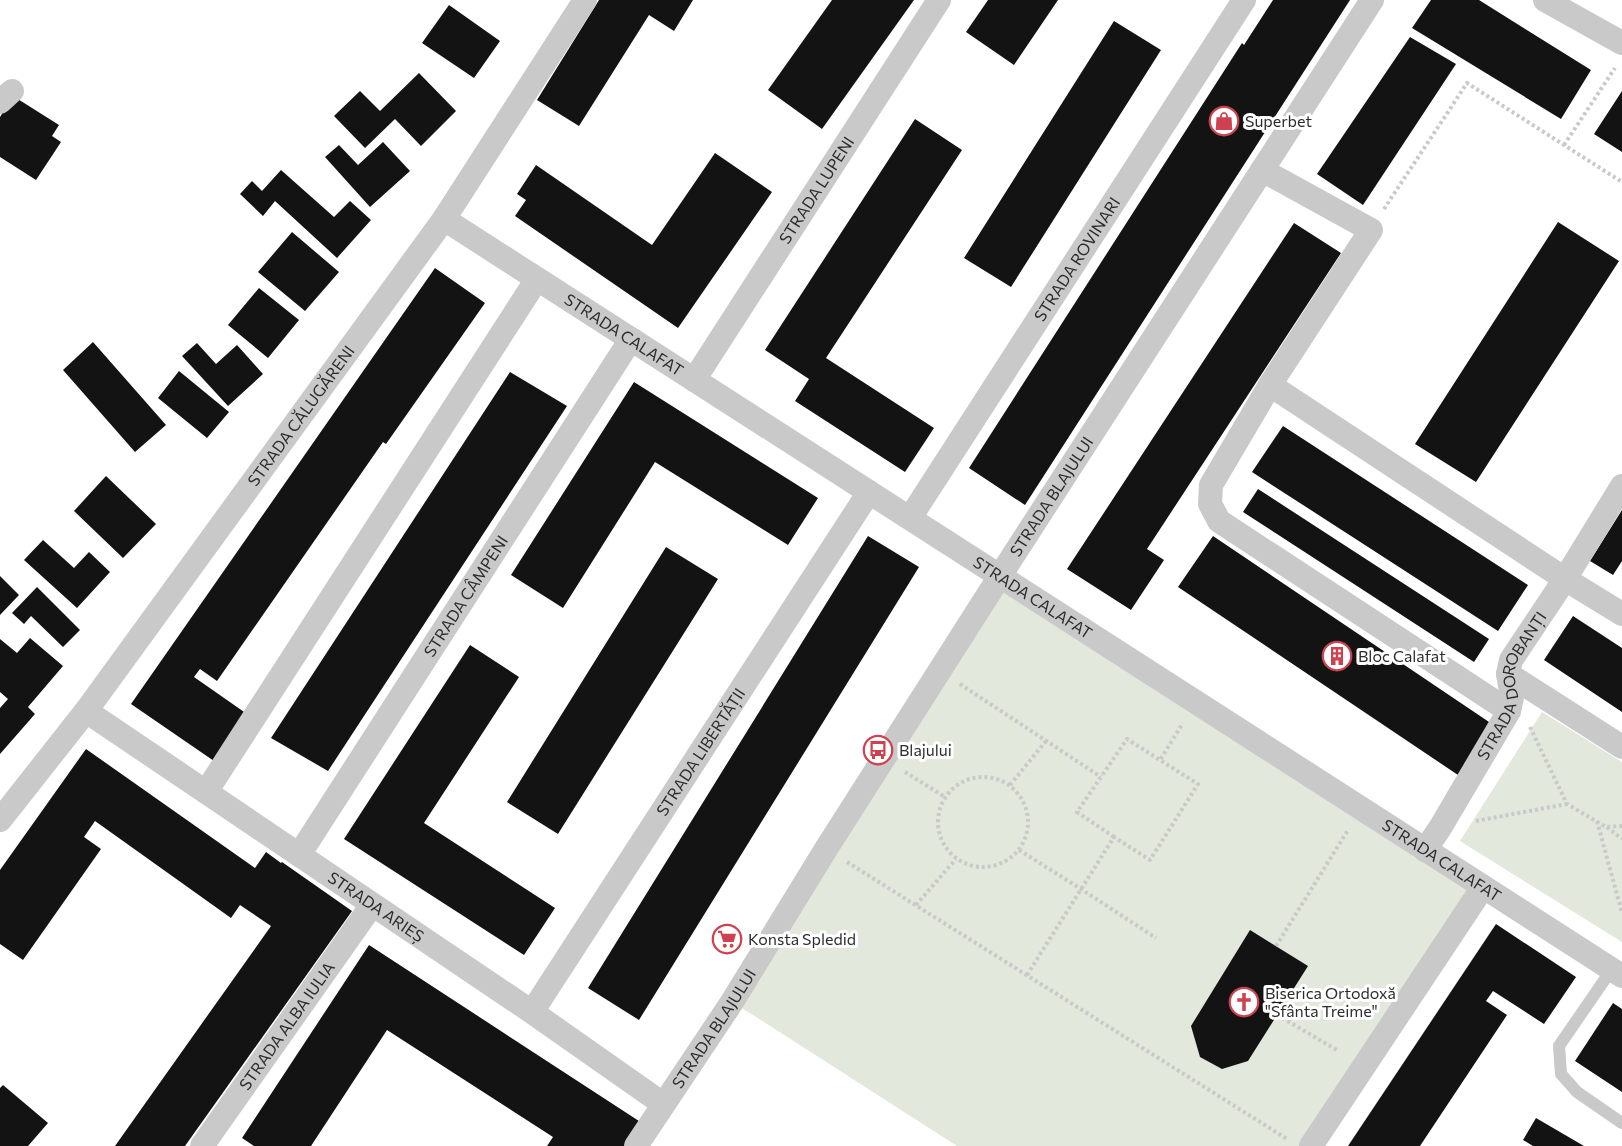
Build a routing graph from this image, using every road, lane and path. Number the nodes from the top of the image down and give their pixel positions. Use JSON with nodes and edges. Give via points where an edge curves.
{"nodes":[{"id":1,"x":585,"y":0,"type":"edge"},
{"id":2,"x":939,"y":0,"type":"edge"},
{"id":3,"x":1244,"y":0,"type":"edge"},
{"id":4,"x":1372,"y":0,"type":"edge"},
{"id":5,"x":1545,"y":0,"type":"edge"},
{"id":6,"x":1622,"y":44,"type":"edge"},
{"id":7,"x":1616,"y":67,"type":"dead end"},
{"id":8,"x":1564,"y":145,"type":"junction"},
{"id":9,"x":1262,"y":170,"type":"junction"},
{"id":10,"x":1622,"y":182,"type":"edge"},
{"id":11,"x":444,"y":219,"type":"junction"},
{"id":12,"x":1371,"y":230,"type":"junction"},
{"id":13,"x":537,"y":279,"type":"junction"},
{"id":14,"x":632,"y":339,"type":"junction"},
{"id":15,"x":694,"y":380,"type":"junction"},
{"id":16,"x":1270,"y":385,"type":"junction"},
{"id":17,"x":1622,"y":486,"type":"edge"},
{"id":18,"x":869,"y":492,"type":"junction"},
{"id":19,"x":910,"y":518,"type":"junction"},
{"id":20,"x":1000,"y":576,"type":"junction"},
{"id":21,"x":1564,"y":579,"type":"junction"},
{"id":22,"x":1620,"y":608,"type":"edge"},
{"id":23,"x":940,"y":670,"type":"junction"},
{"id":24,"x":1509,"y":691,"type":"junction"},
{"id":25,"x":1196,"y":702,"type":"junction"},
{"id":26,"x":86,"y":711,"type":"junction"},
{"id":27,"x":1046,"y":741,"type":"junction"},
{"id":28,"x":1622,"y":747,"type":"edge"},
{"id":29,"x":883,"y":759,"type":"junction"},
{"id":30,"x":1160,"y":760,"type":"junction"},
{"id":31,"x":1101,"y":777,"type":"junction"},
{"id":32,"x":1010,"y":785,"type":"junction"},
{"id":33,"x":206,"y":792,"type":"junction"},
{"id":34,"x":945,"y":797,"type":"junction"},
{"id":35,"x":1568,"y":804,"type":"junction"},
{"id":36,"x":1361,"y":809,"type":"junction"},
{"id":37,"x":0,"y":820,"type":"edge"},
{"id":38,"x":1597,"y":821,"type":"junction"},
{"id":39,"x":1622,"y":826,"type":"edge"},
{"id":40,"x":1606,"y":827,"type":"junction"},
{"id":41,"x":1440,"y":828,"type":"junction"},
{"id":42,"x":1114,"y":837,"type":"junction"},
{"id":43,"x":1622,"y":839,"type":"edge"},
{"id":44,"x":826,"y":849,"type":"junction"},
{"id":45,"x":1019,"y":850,"type":"junction"},
{"id":46,"x":1425,"y":850,"type":"junction"},
{"id":47,"x":299,"y":855,"type":"junction"},
{"id":48,"x":956,"y":859,"type":"junction"},
{"id":49,"x":1483,"y":887,"type":"junction"},
{"id":50,"x":1082,"y":889,"type":"junction"},
{"id":51,"x":372,"y":904,"type":"junction"},
{"id":52,"x":916,"y":905,"type":"junction"},
{"id":53,"x":1622,"y":913,"type":"edge"},
{"id":54,"x":1156,"y":938,"type":"dead end"},
{"id":55,"x":1276,"y":946,"type":"dead end"},
{"id":56,"x":1617,"y":973,"type":"edge"},
{"id":57,"x":1027,"y":975,"type":"junction"},
{"id":58,"x":532,"y":1012,"type":"junction"},
{"id":59,"x":1277,"y":1015,"type":"dead end"},
{"id":60,"x":1336,"y":1050,"type":"dead end"},
{"id":61,"x":663,"y":1104,"type":"junction"},
{"id":62,"x":1622,"y":1123,"type":"edge"},
{"id":63,"x":1300,"y":1143,"type":"edge"},
{"id":64,"x":206,"y":1145,"type":"edge"},
{"id":65,"x":636,"y":1146,"type":"edge"}],
"edges":[{"from":1,"to":11,"type":"street","name":"STRADA CĂLUGĂRENI"},
{"from":2,"to":15,"type":"street","name":"STRADA LUPENI"},
{"from":3,"to":19,"type":"street","name":"STRADA ROVINARI"},
{"from":4,"to":9,"type":"street","name":"STRADA BLAJULUI"},
{"from":5,"to":6,"type":"street"},
{"from":7,"to":8,"type":"path"},
{"from":8,"to":10,"type":"path"},
{"from":8,"to":12,"type":"path","via":[[1467,83]]},
{"from":9,"to":12,"type":"street"},
{"from":9,"to":20,"type":"street","name":"STRADA BLAJULUI"},
{"from":11,"to":13,"type":"street","name":"STRADA CALAFAT"},
{"from":11,"to":26,"type":"street","name":"STRADA CĂLUGĂRENI"},
{"from":12,"to":16,"type":"street"},
{"from":13,"to":14,"type":"street","name":"STRADA CALAFAT"},
{"from":13,"to":33,"type":"street"},
{"from":14,"to":15,"type":"street","name":"STRADA CALAFAT"},
{"from":14,"to":47,"type":"street","name":"STRADA CÂMPENI"},
{"from":15,"to":18,"type":"street","name":"STRADA CALAFAT"},
{"from":16,"to":21,"type":"street"},
{"from":16,"to":24,"type":"street","via":[[1211,485],[1210,504],[1219,521]]},
{"from":17,"to":21,"type":"street","name":"STRADA DOROBANȚI"},
{"from":18,"to":19,"type":"street","name":"STRADA CALAFAT"},
{"from":18,"to":58,"type":"street","name":"STRADA LIBERTĂȚII"},
{"from":19,"to":20,"type":"street","name":"STRADA CALAFAT"},
{"from":20,"to":23,"type":"street","name":"STRADA BLAJULUI"},
{"from":20,"to":25,"type":"street","name":"STRADA CALAFAT"},
{"from":21,"to":22,"type":"street"},
{"from":21,"to":24,"type":"street","name":"STRADA DOROBANȚI","via":[[1511,660]]},
{"from":23,"to":27,"type":"path"},
{"from":23,"to":29,"type":"street","name":"STRADA BLAJULUI"},
{"from":24,"to":28,"type":"street"},
{"from":24,"to":35,"type":"path"},
{"from":24,"to":41,"type":"street","name":"STRADA DOROBANȚI"},
{"from":25,"to":30,"type":"path"},
{"from":25,"to":36,"type":"street","name":"STRADA CALAFAT"},
{"from":26,"to":33,"type":"street","name":"STRADA ARIEȘ"},
{"from":26,"to":37,"type":"street","name":"STRADA CĂLUGĂRENI"},
{"from":27,"to":31,"type":"path"},
{"from":27,"to":32,"type":"path"},
{"from":29,"to":34,"type":"path"},
{"from":29,"to":44,"type":"street","name":"STRADA BLAJULUI"},
{"from":30,"to":31,"type":"path","via":[[1127,739]]},
{"from":30,"to":42,"type":"path","via":[[1198,784],[1150,860]]},
{"from":31,"to":42,"type":"path","via":[[1077,812]]},
{"from":32,"to":34,"type":"path","via":[[989,776],[974,777],[960,783]]},
{"from":32,"to":45,"type":"path","via":[[1024,802],[1029,816],[1028,831]]},
{"from":33,"to":47,"type":"street","name":"STRADA ARIEȘ"},
{"from":34,"to":48,"type":"path","via":[[937,820],[939,834]]},
{"from":35,"to":38,"type":"path"},
{"from":35,"to":41,"type":"path"},
{"from":36,"to":46,"type":"street","name":"STRADA CALAFAT"},
{"from":36,"to":55,"type":"path"},
{"from":38,"to":40,"type":"path"},
{"from":38,"to":53,"type":"path"},
{"from":39,"to":40,"type":"path"},
{"from":40,"to":43,"type":"path"},
{"from":41,"to":46,"type":"street","name":"STRADA DOROBANȚI"},
{"from":42,"to":50,"type":"path"},
{"from":44,"to":52,"type":"path"},
{"from":44,"to":61,"type":"street","name":"STRADA BLAJULUI","via":[[732,1002]]},
{"from":45,"to":48,"type":"path","via":[[1000,865],[969,866]]},
{"from":45,"to":50,"type":"path"},
{"from":46,"to":49,"type":"street","name":"STRADA CALAFAT"},
{"from":47,"to":51,"type":"street","name":"STRADA ARIEȘ"},
{"from":48,"to":52,"type":"path"},
{"from":49,"to":56,"type":"street","name":"STRADA CALAFAT"},
{"from":49,"to":63,"type":"street"},
{"from":50,"to":54,"type":"path"},
{"from":50,"to":57,"type":"path"},
{"from":51,"to":58,"type":"street","name":"STRADA ARIEȘ"},
{"from":51,"to":64,"type":"street","name":"STRADA ALBA IULIA"},
{"from":52,"to":57,"type":"path"},
{"from":56,"to":62,"type":"lane","via":[[1559,1046],[1561,1074],[1577,1092]]},
{"from":57,"to":63,"type":"path"},
{"from":58,"to":61,"type":"street","name":"STRADA ARIEȘ"},
{"from":59,"to":60,"type":"path"},
{"from":61,"to":65,"type":"street","name":"STRADA BLAJULUI"}]}
